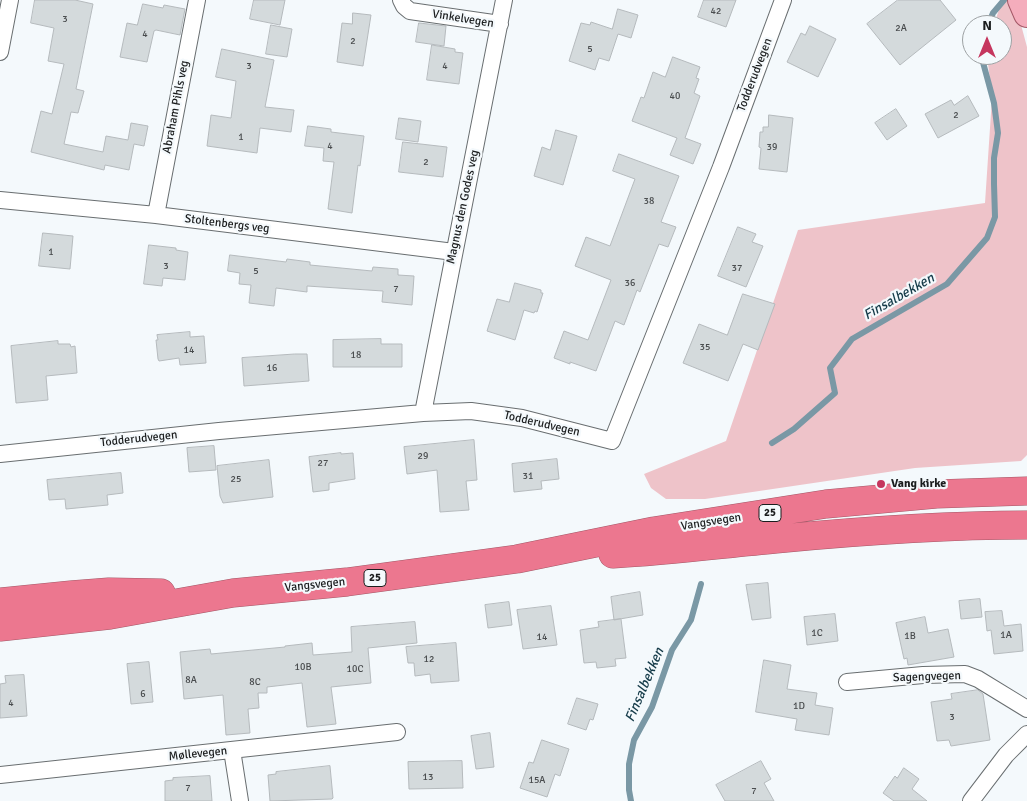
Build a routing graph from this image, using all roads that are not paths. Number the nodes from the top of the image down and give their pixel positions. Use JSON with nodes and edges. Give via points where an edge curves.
{"nodes":[{"id":1,"x":10,"y":0,"type":"edge"},
{"id":2,"x":197,"y":0,"type":"edge"},
{"id":3,"x":401,"y":0,"type":"edge"},
{"id":4,"x":504,"y":0,"type":"edge"},
{"id":5,"x":783,"y":0,"type":"edge"},
{"id":6,"x":500,"y":24,"type":"junction"},
{"id":7,"x":0,"y":52,"type":"edge"},
{"id":8,"x":0,"y":200,"type":"edge"},
{"id":9,"x":156,"y":215,"type":"junction"},
{"id":10,"x":454,"y":252,"type":"junction"},
{"id":11,"x":423,"y":413,"type":"junction"},
{"id":12,"x":0,"y":454,"type":"edge"},
{"id":13,"x":1027,"y":491,"type":"edge"},
{"id":14,"x":1027,"y":525,"type":"edge"},
{"id":15,"x":517,"y":559,"type":"junction"},
{"id":16,"x":233,"y":593,"type":"junction"},
{"id":17,"x":0,"y":602,"type":"edge"},
{"id":18,"x":0,"y":627,"type":"edge"},
{"id":19,"x":847,"y":682,"type":"dead end"},
{"id":20,"x":1027,"y":709,"type":"edge"},
{"id":21,"x":397,"y":732,"type":"dead end"},
{"id":22,"x":1027,"y":734,"type":"edge"},
{"id":23,"x":232,"y":750,"type":"junction"},
{"id":24,"x":0,"y":775,"type":"edge"},
{"id":25,"x":240,"y":801,"type":"edge"},
{"id":26,"x":971,"y":801,"type":"edge"}],
"edges":[{"from":1,"to":7,"type":"street"},
{"from":2,"to":9,"type":"street","name":"Abraham Pihls veg"},
{"from":3,"to":6,"type":"street","name":"Vinkelvegen","via":[[410,11]]},
{"from":4,"to":6,"type":"street","name":"Magnus den Godes veg"},
{"from":5,"to":11,"type":"street","name":"Todderudvegen","via":[[612,441],[500,414],[472,411]]},
{"from":6,"to":10,"type":"street","name":"Magnus den Godes veg"},
{"from":8,"to":9,"type":"street","name":"Stoltenbergs veg"},
{"from":9,"to":10,"type":"street","name":"Stoltenbergs veg"},
{"from":10,"to":11,"type":"street","name":"Magnus den Godes veg"},
{"from":11,"to":12,"type":"street","name":"Todderudvegen"},
{"from":13,"to":15,"type":"highway","name":"Vangsvegen","number":"25","via":[[936,494],[826,504],[654,532]]},
{"from":14,"to":15,"type":"highway","name":"Vangsvegen","number":"25","via":[[883,529],[655,552]]},
{"from":15,"to":16,"type":"highway","name":"Vangsvegen","number":"25","via":[[347,582]]},
{"from":16,"to":17,"type":"highway","name":"Vangsvegen","number":"25","via":[[109,592]]},
{"from":16,"to":18,"type":"highway","name":"Vangsvegen","number":"25","via":[[110,615]]},
{"from":19,"to":20,"type":"street","name":"Sagengvegen","via":[[965,674]]},
{"from":21,"to":23,"type":"street","name":"Møllevegen"},
{"from":22,"to":26,"type":"street","via":[[1006,755]]},
{"from":23,"to":24,"type":"street","name":"Møllevegen"},
{"from":23,"to":25,"type":"street"}]}
